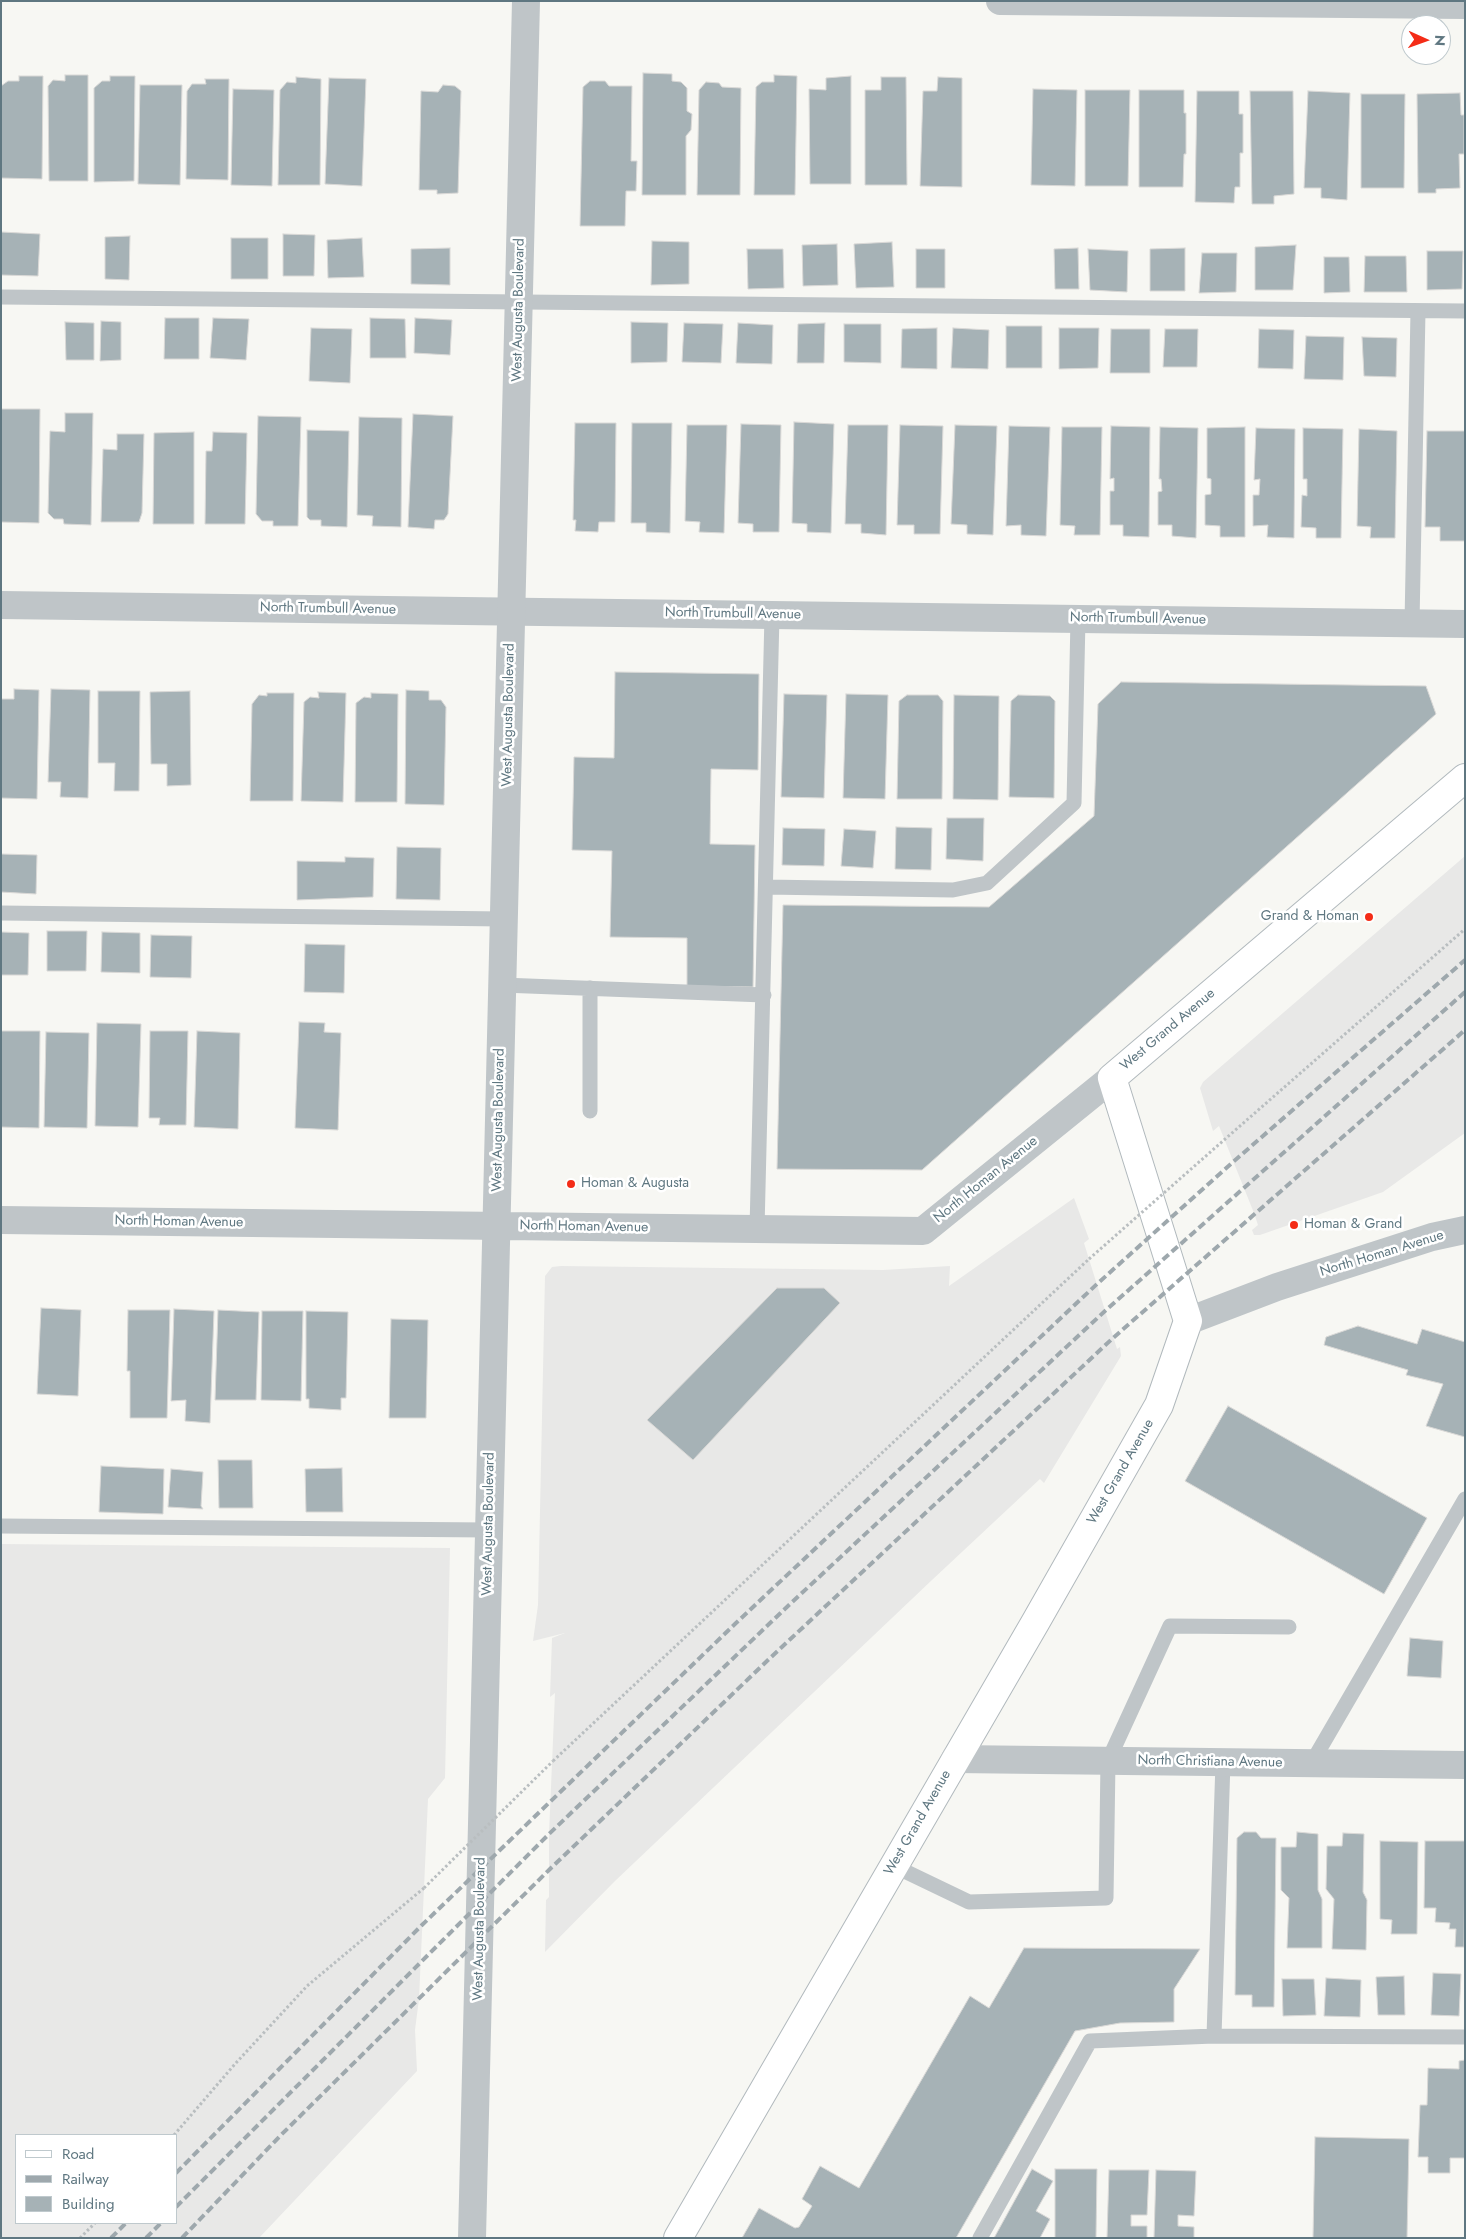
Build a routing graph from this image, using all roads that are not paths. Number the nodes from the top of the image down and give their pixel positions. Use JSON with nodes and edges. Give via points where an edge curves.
{"nodes":[{"id":1,"x":526,"y":1,"type":"edge"},
{"id":2,"x":1000,"y":1,"type":"edge"},
{"id":3,"x":1465,"y":5,"type":"edge"},
{"id":4,"x":1,"y":297,"type":"edge"},
{"id":5,"x":519,"y":302,"type":"junction"},
{"id":6,"x":1418,"y":311,"type":"junction"},
{"id":7,"x":1465,"y":311,"type":"edge"},
{"id":8,"x":1,"y":605,"type":"edge"},
{"id":9,"x":511,"y":611,"type":"junction"},
{"id":10,"x":772,"y":615,"type":"junction"},
{"id":11,"x":1078,"y":619,"type":"junction"},
{"id":12,"x":1412,"y":623,"type":"junction"},
{"id":13,"x":1465,"y":624,"type":"edge"},
{"id":14,"x":1465,"y":778,"type":"edge"},
{"id":15,"x":766,"y":887,"type":"junction"},
{"id":16,"x":1,"y":913,"type":"edge"},
{"id":17,"x":504,"y":918,"type":"junction"},
{"id":18,"x":502,"y":984,"type":"junction"},
{"id":19,"x":590,"y":988,"type":"junction"},
{"id":20,"x":764,"y":995,"type":"junction"},
{"id":21,"x":1112,"y":1078,"type":"junction"},
{"id":22,"x":590,"y":1110,"type":"dead end"},
{"id":23,"x":1,"y":1220,"type":"edge"},
{"id":24,"x":496,"y":1226,"type":"junction"},
{"id":25,"x":757,"y":1229,"type":"junction"},
{"id":26,"x":1465,"y":1230,"type":"edge"},
{"id":27,"x":1188,"y":1321,"type":"junction"},
{"id":28,"x":1465,"y":1499,"type":"edge"},
{"id":29,"x":1,"y":1526,"type":"edge"},
{"id":30,"x":489,"y":1530,"type":"junction"},
{"id":31,"x":1289,"y":1627,"type":"dead end"},
{"id":32,"x":956,"y":1759,"type":"junction"},
{"id":33,"x":1108,"y":1761,"type":"junction"},
{"id":34,"x":1223,"y":1762,"type":"junction"},
{"id":35,"x":1312,"y":1764,"type":"junction"},
{"id":36,"x":1465,"y":1765,"type":"edge"},
{"id":37,"x":894,"y":1866,"type":"junction"},
{"id":38,"x":1214,"y":2036,"type":"junction"},
{"id":39,"x":1465,"y":2038,"type":"edge"},
{"id":40,"x":472,"y":2238,"type":"edge"},
{"id":41,"x":678,"y":2238,"type":"edge"},
{"id":42,"x":980,"y":2238,"type":"edge"}],
"edges":[{"from":1,"to":5,"type":"street","name":"West Augusta Boulevard"},
{"from":2,"to":3,"type":"street"},
{"from":4,"to":5,"type":"lane"},
{"from":5,"to":6,"type":"lane"},
{"from":5,"to":9,"type":"street","name":"West Augusta Boulevard"},
{"from":6,"to":7,"type":"lane"},
{"from":6,"to":12,"type":"lane"},
{"from":8,"to":9,"type":"street","name":"North Trumbull Avenue"},
{"from":9,"to":10,"type":"street","name":"North Trumbull Avenue"},
{"from":9,"to":17,"type":"street","name":"West Augusta Boulevard"},
{"from":10,"to":11,"type":"street","name":"North Trumbull Avenue"},
{"from":10,"to":15,"type":"lane"},
{"from":11,"to":12,"type":"street","name":"North Trumbull Avenue"},
{"from":11,"to":15,"type":"lane","via":[[1074,803],[987,882],[953,890]]},
{"from":12,"to":13,"type":"street","name":"North Trumbull Avenue"},
{"from":14,"to":21,"type":"main road","name":"West Grand Avenue"},
{"from":15,"to":20,"type":"lane"},
{"from":16,"to":17,"type":"lane"},
{"from":17,"to":18,"type":"street","name":"West Augusta Boulevard"},
{"from":18,"to":19,"type":"lane"},
{"from":18,"to":24,"type":"street","name":"West Augusta Boulevard"},
{"from":19,"to":20,"type":"lane"},
{"from":19,"to":22,"type":"lane"},
{"from":20,"to":25,"type":"lane"},
{"from":21,"to":25,"type":"street","name":"North Homan Avenue","via":[[923,1231]]},
{"from":21,"to":27,"type":"main road","name":"West Grand Avenue"},
{"from":23,"to":24,"type":"street","name":"North Homan Avenue"},
{"from":24,"to":25,"type":"street","name":"North Homan Avenue"},
{"from":24,"to":30,"type":"street","name":"West Augusta Boulevard"},
{"from":26,"to":27,"type":"street","name":"North Homan Avenue","via":[[1432,1237],[1295,1281]]},
{"from":27,"to":32,"type":"main road","name":"West Grand Avenue","via":[[1159,1405]]},
{"from":28,"to":35,"type":"lane"},
{"from":29,"to":30,"type":"lane"},
{"from":30,"to":40,"type":"street","name":"West Augusta Boulevard"},
{"from":31,"to":33,"type":"lane","via":[[1170,1626]]},
{"from":32,"to":33,"type":"street","name":"North Christiana Avenue"},
{"from":32,"to":37,"type":"main road","name":"West Grand Avenue"},
{"from":33,"to":34,"type":"street","name":"North Christiana Avenue"},
{"from":33,"to":37,"type":"lane","via":[[1106,1898],[969,1902]]},
{"from":34,"to":35,"type":"street","name":"North Christiana Avenue"},
{"from":34,"to":38,"type":"lane"},
{"from":35,"to":36,"type":"street","name":"North Christiana Avenue"},
{"from":37,"to":41,"type":"main road","name":"West Grand Avenue"},
{"from":38,"to":39,"type":"lane"},
{"from":38,"to":42,"type":"lane","via":[[1090,2041]]}]}
